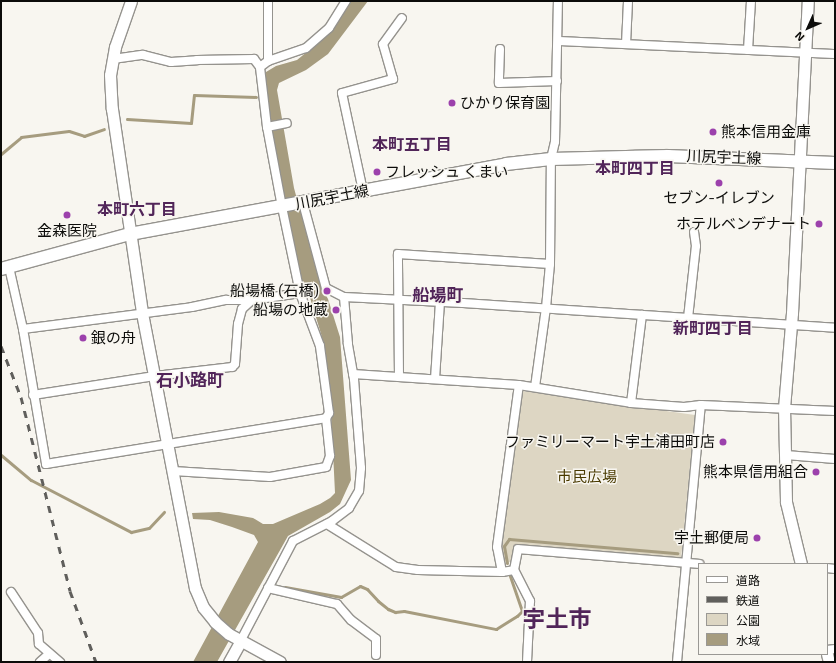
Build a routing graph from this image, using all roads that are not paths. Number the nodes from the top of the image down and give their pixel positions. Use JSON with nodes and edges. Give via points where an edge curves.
{"nodes":[{"id":1,"x":131,"y":1,"type":"edge"},
{"id":2,"x":268,"y":1,"type":"edge"},
{"id":3,"x":346,"y":1,"type":"edge"},
{"id":4,"x":558,"y":1,"type":"edge"},
{"id":5,"x":628,"y":1,"type":"edge"},
{"id":6,"x":751,"y":1,"type":"edge"},
{"id":7,"x":808,"y":1,"type":"edge"},
{"id":8,"x":402,"y":18,"type":"dead end"},
{"id":9,"x":558,"y":42,"type":"junction"},
{"id":10,"x":626,"y":44,"type":"junction"},
{"id":11,"x":500,"y":49,"type":"dead end"},
{"id":12,"x":748,"y":50,"type":"junction"},
{"id":13,"x":806,"y":52,"type":"junction"},
{"id":14,"x":835,"y":54,"type":"edge"},
{"id":15,"x":113,"y":59,"type":"junction"},
{"id":16,"x":268,"y":61,"type":"junction"},
{"id":17,"x":260,"y":67,"type":"junction"},
{"id":18,"x":557,"y":81,"type":"junction"},
{"id":19,"x":287,"y":123,"type":"dead end"},
{"id":20,"x":267,"y":127,"type":"junction"},
{"id":21,"x":551,"y":159,"type":"junction"},
{"id":22,"x":800,"y":161,"type":"junction"},
{"id":23,"x":835,"y":163,"type":"edge"},
{"id":24,"x":363,"y":191,"type":"junction"},
{"id":25,"x":301,"y":203,"type":"junction"},
{"id":26,"x":283,"y":207,"type":"junction"},
{"id":27,"x":694,"y":232,"type":"dead end"},
{"id":28,"x":130,"y":234,"type":"junction"},
{"id":29,"x":550,"y":264,"type":"junction"},
{"id":30,"x":5,"y":268,"type":"edge"},
{"id":31,"x":300,"y":293,"type":"junction"},
{"id":32,"x":344,"y":297,"type":"junction"},
{"id":33,"x":252,"y":300,"type":"junction"},
{"id":34,"x":399,"y":300,"type":"junction"},
{"id":35,"x":440,"y":302,"type":"junction"},
{"id":36,"x":546,"y":308,"type":"junction"},
{"id":37,"x":142,"y":313,"type":"junction"},
{"id":38,"x":642,"y":315,"type":"junction"},
{"id":39,"x":688,"y":318,"type":"junction"},
{"id":40,"x":791,"y":326,"type":"junction"},
{"id":41,"x":835,"y":328,"type":"edge"},
{"id":42,"x":23,"y":329,"type":"junction"},
{"id":43,"x":353,"y":374,"type":"junction"},
{"id":44,"x":155,"y":376,"type":"junction"},
{"id":45,"x":399,"y":377,"type":"junction"},
{"id":46,"x":435,"y":379,"type":"junction"},
{"id":47,"x":520,"y":385,"type":"junction"},
{"id":48,"x":535,"y":387,"type":"junction"},
{"id":49,"x":33,"y":395,"type":"junction"},
{"id":50,"x":631,"y":403,"type":"junction"},
{"id":51,"x":701,"y":405,"type":"junction"},
{"id":52,"x":784,"y":408,"type":"junction"},
{"id":53,"x":835,"y":411,"type":"edge"},
{"id":54,"x":326,"y":418,"type":"junction"},
{"id":55,"x":168,"y":443,"type":"junction"},
{"id":56,"x":786,"y":455,"type":"junction"},
{"id":57,"x":835,"y":459,"type":"edge"},
{"id":58,"x":173,"y":471,"type":"junction"},
{"id":59,"x":327,"y":524,"type":"junction"},
{"id":60,"x":688,"y":563,"type":"junction"},
{"id":61,"x":801,"y":563,"type":"edge"},
{"id":62,"x":698,"y":564,"type":"edge"},
{"id":63,"x":514,"y":570,"type":"junction"},
{"id":64,"x":502,"y":572,"type":"junction"},
{"id":65,"x":268,"y":588,"type":"junction"},
{"id":66,"x":10,"y":592,"type":"dead end"},
{"id":67,"x":241,"y":640,"type":"junction"},
{"id":68,"x":49,"y":654,"type":"junction"},
{"id":69,"x":376,"y":655,"type":"dead end"},
{"id":70,"x":40,"y":662,"type":"edge"},
{"id":71,"x":60,"y":662,"type":"edge"},
{"id":72,"x":229,"y":662,"type":"edge"},
{"id":73,"x":280,"y":662,"type":"edge"},
{"id":74,"x":527,"y":662,"type":"edge"},
{"id":75,"x":677,"y":662,"type":"edge"}],
"edges":[{"from":1,"to":15,"type":"street"},
{"from":2,"to":16,"type":"street"},
{"from":3,"to":16,"type":"street","via":[[329,28],[306,48]]},
{"from":4,"to":9,"type":"street"},
{"from":5,"to":10,"type":"street"},
{"from":6,"to":12,"type":"street"},
{"from":7,"to":13,"type":"street"},
{"from":8,"to":24,"type":"street","via":[[383,44],[393,79],[342,93]]},
{"from":9,"to":10,"type":"street"},
{"from":9,"to":18,"type":"street"},
{"from":10,"to":12,"type":"street"},
{"from":11,"to":18,"type":"street","via":[[499,83]]},
{"from":12,"to":13,"type":"street"},
{"from":13,"to":14,"type":"street"},
{"from":13,"to":22,"type":"street"},
{"from":15,"to":17,"type":"street","via":[[143,55],[171,62],[254,59]]},
{"from":15,"to":28,"type":"street","via":[[110,75],[112,109]]},
{"from":16,"to":17,"type":"street"},
{"from":17,"to":20,"type":"street"},
{"from":18,"to":21,"type":"street","via":[[555,142]]},
{"from":19,"to":20,"type":"street"},
{"from":20,"to":26,"type":"street"},
{"from":21,"to":22,"type":"main road","name":"川尻宇土線","via":[[668,156]]},
{"from":21,"to":24,"type":"main road","name":"川尻宇土線","via":[[506,164]]},
{"from":21,"to":29,"type":"street"},
{"from":22,"to":23,"type":"main road","name":"川尻宇土線"},
{"from":22,"to":40,"type":"street"},
{"from":24,"to":25,"type":"main road","name":"川尻宇土線"},
{"from":25,"to":26,"type":"main road","name":"川尻宇土線"},
{"from":25,"to":32,"type":"street","via":[[326,288]]},
{"from":26,"to":28,"type":"main road","name":"川尻宇土線"},
{"from":26,"to":31,"type":"street"},
{"from":27,"to":39,"type":"street","via":[[696,246]]},
{"from":28,"to":30,"type":"main road","name":"川尻宇土線"},
{"from":28,"to":37,"type":"street"},
{"from":29,"to":34,"type":"street","via":[[398,254]]},
{"from":29,"to":36,"type":"street"},
{"from":30,"to":42,"type":"street"},
{"from":31,"to":33,"type":"street"},
{"from":31,"to":54,"type":"street","via":[[320,346],[329,413]]},
{"from":32,"to":34,"type":"street"},
{"from":32,"to":43,"type":"street"},
{"from":33,"to":37,"type":"street","via":[[226,300]]},
{"from":33,"to":44,"type":"street","via":[[242,309],[238,324],[235,364],[232,367]]},
{"from":34,"to":35,"type":"street"},
{"from":34,"to":45,"type":"street"},
{"from":35,"to":36,"type":"street"},
{"from":35,"to":46,"type":"street"},
{"from":36,"to":38,"type":"street"},
{"from":36,"to":48,"type":"street"},
{"from":37,"to":42,"type":"street"},
{"from":37,"to":44,"type":"street"},
{"from":38,"to":39,"type":"street"},
{"from":38,"to":50,"type":"street"},
{"from":39,"to":40,"type":"street"},
{"from":40,"to":41,"type":"street"},
{"from":40,"to":52,"type":"street"},
{"from":42,"to":49,"type":"street"},
{"from":43,"to":45,"type":"street"},
{"from":43,"to":59,"type":"street","via":[[361,468],[359,491],[349,508]]},
{"from":44,"to":49,"type":"street"},
{"from":44,"to":55,"type":"street"},
{"from":45,"to":46,"type":"street"},
{"from":46,"to":47,"type":"street"},
{"from":47,"to":48,"type":"street"},
{"from":47,"to":64,"type":"street","via":[[497,547]]},
{"from":48,"to":50,"type":"street"},
{"from":49,"to":55,"type":"street","via":[[46,464]]},
{"from":50,"to":51,"type":"street","via":[[684,407]]},
{"from":51,"to":52,"type":"street"},
{"from":51,"to":60,"type":"street"},
{"from":52,"to":53,"type":"street"},
{"from":52,"to":56,"type":"street"},
{"from":54,"to":55,"type":"street"},
{"from":54,"to":58,"type":"street","via":[[330,456],[326,466],[270,477]]},
{"from":55,"to":58,"type":"street"},
{"from":56,"to":57,"type":"street"},
{"from":56,"to":61,"type":"street","via":[[786,502]]},
{"from":58,"to":67,"type":"street","via":[[195,588],[203,607],[215,622]]},
{"from":59,"to":64,"type":"street","via":[[396,567]]},
{"from":59,"to":65,"type":"street","via":[[293,541]]},
{"from":60,"to":62,"type":"street"},
{"from":60,"to":63,"type":"street","via":[[518,549]]},
{"from":60,"to":75,"type":"street"},
{"from":63,"to":64,"type":"street"},
{"from":63,"to":74,"type":"street","via":[[530,601]]},
{"from":65,"to":67,"type":"street"},
{"from":65,"to":69,"type":"street","via":[[337,604],[351,620],[376,639]]},
{"from":66,"to":68,"type":"street","via":[[38,633],[39,644]]},
{"from":67,"to":72,"type":"street"},
{"from":67,"to":73,"type":"street"},
{"from":68,"to":70,"type":"street"},
{"from":68,"to":71,"type":"street"}]}
